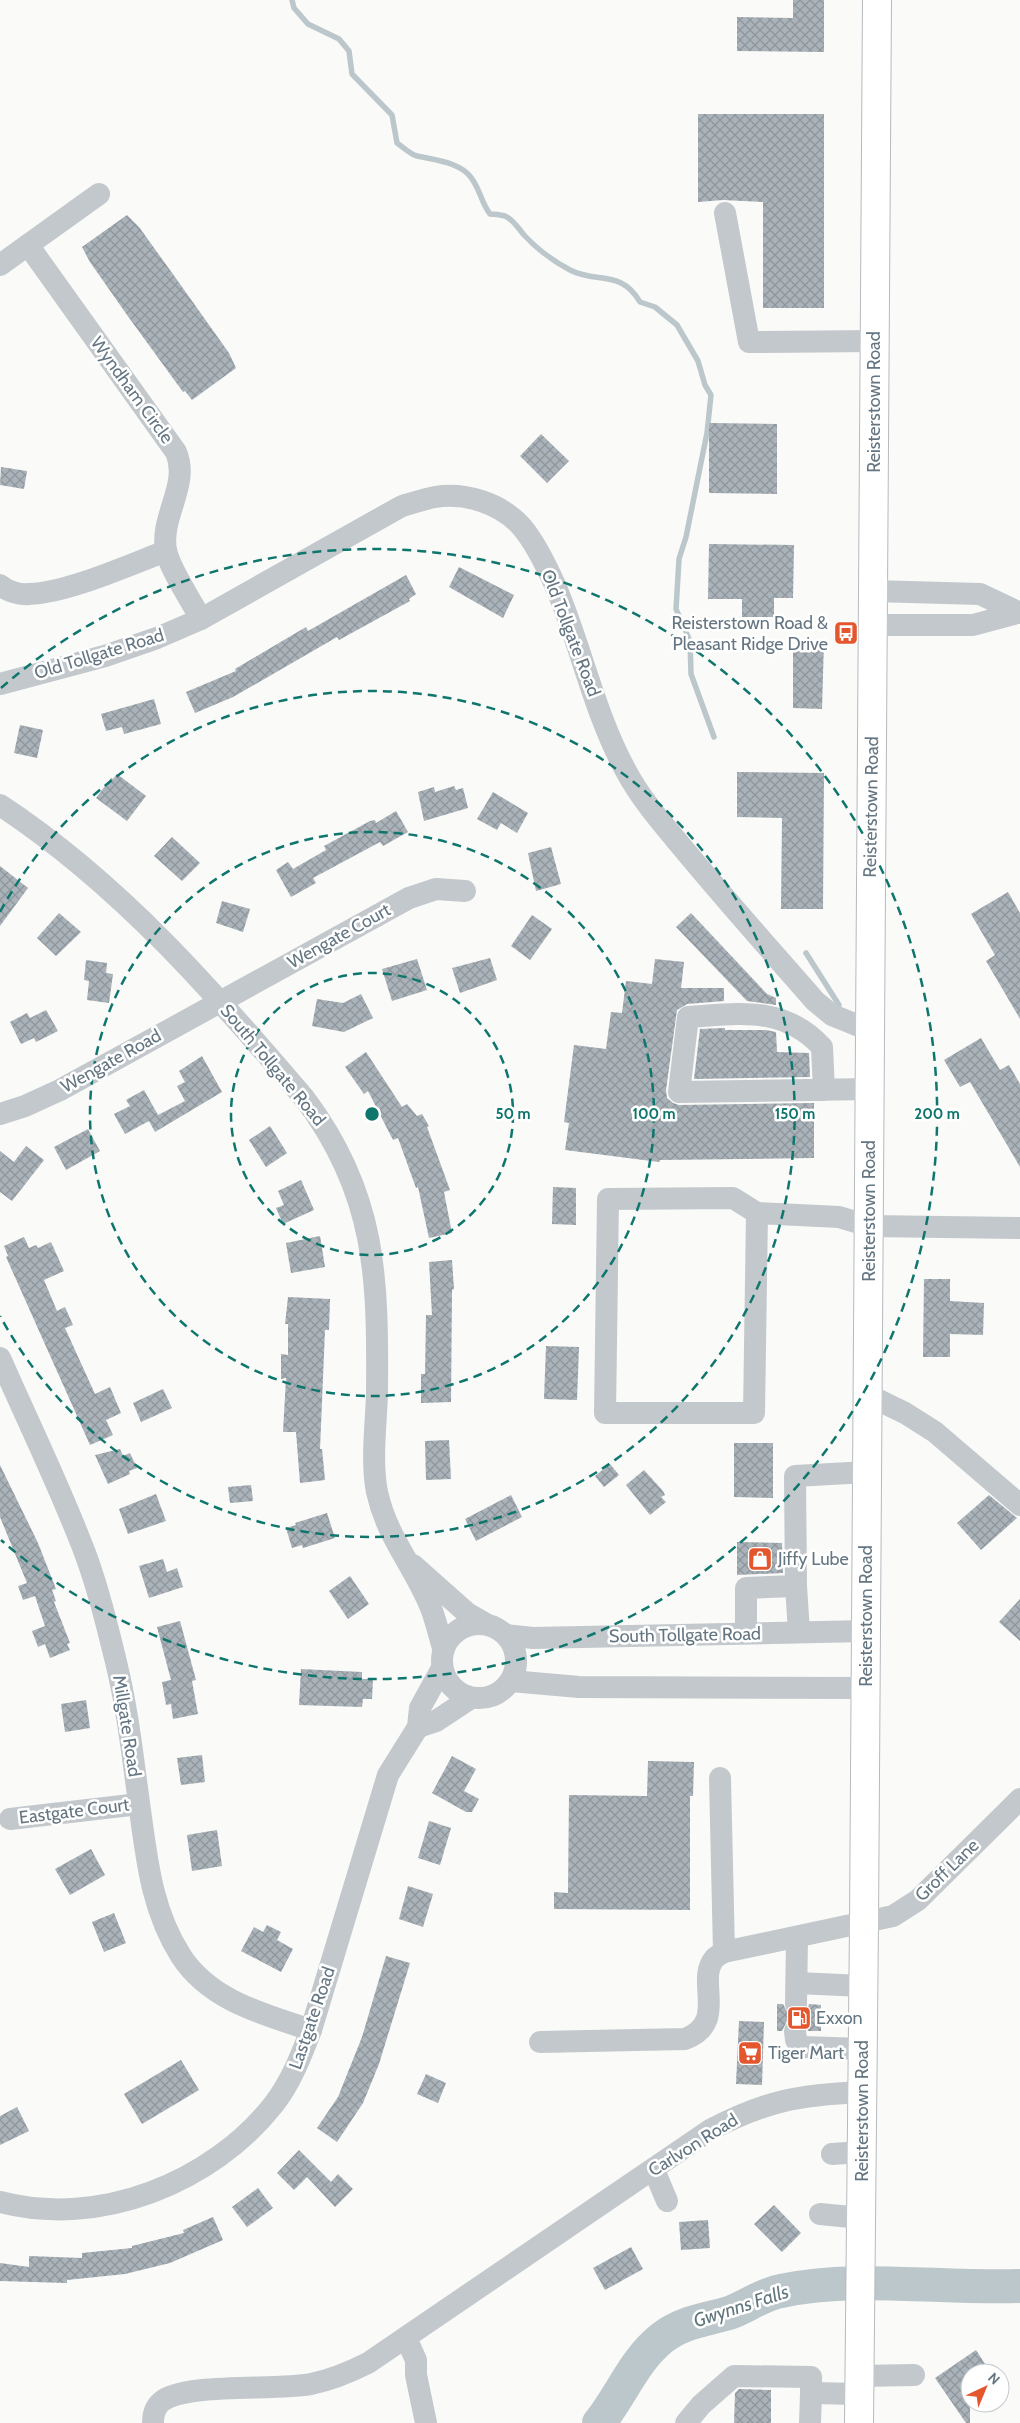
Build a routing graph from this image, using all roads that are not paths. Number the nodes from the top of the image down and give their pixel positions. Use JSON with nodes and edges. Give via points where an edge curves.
{"nodes":[{"id":1,"x":877,"y":0,"type":"edge"},
{"id":2,"x":99,"y":194,"type":"dead end"},
{"id":3,"x":725,"y":213,"type":"dead end"},
{"id":4,"x":28,"y":245,"type":"junction"},
{"id":5,"x":0,"y":265,"type":"edge"},
{"id":6,"x":875,"y":342,"type":"junction"},
{"id":7,"x":166,"y":551,"type":"junction"},
{"id":8,"x":0,"y":585,"type":"edge"},
{"id":9,"x":873,"y":592,"type":"junction"},
{"id":10,"x":1019,"y":613,"type":"edge"},
{"id":11,"x":202,"y":619,"type":"junction"},
{"id":12,"x":873,"y":625,"type":"junction"},
{"id":13,"x":0,"y":684,"type":"edge"},
{"id":14,"x":0,"y":806,"type":"edge"},
{"id":15,"x":465,"y":890,"type":"dead end"},
{"id":16,"x":219,"y":1001,"type":"junction"},
{"id":17,"x":869,"y":1030,"type":"junction"},
{"id":18,"x":869,"y":1089,"type":"junction"},
{"id":19,"x":824,"y":1090,"type":"junction"},
{"id":20,"x":0,"y":1114,"type":"edge"},
{"id":21,"x":757,"y":1213,"type":"junction"},
{"id":22,"x":869,"y":1226,"type":"junction"},
{"id":23,"x":1020,"y":1228,"type":"edge"},
{"id":24,"x":0,"y":1358,"type":"edge"},
{"id":25,"x":868,"y":1396,"type":"junction"},
{"id":26,"x":867,"y":1472,"type":"junction"},
{"id":27,"x":1020,"y":1505,"type":"edge"},
{"id":28,"x":404,"y":1558,"type":"junction"},
{"id":29,"x":796,"y":1586,"type":"junction"},
{"id":30,"x":496,"y":1630,"type":"junction"},
{"id":31,"x":866,"y":1631,"type":"junction"},
{"id":32,"x":799,"y":1632,"type":"junction"},
{"id":33,"x":746,"y":1633,"type":"junction"},
{"id":34,"x":442,"y":1658,"type":"junction"},
{"id":35,"x":511,"y":1681,"type":"junction"},
{"id":36,"x":865,"y":1688,"type":"junction"},
{"id":37,"x":471,"y":1698,"type":"junction"},
{"id":38,"x":418,"y":1727,"type":"junction"},
{"id":39,"x":720,"y":1778,"type":"dead end"},
{"id":40,"x":1020,"y":1799,"type":"edge"},
{"id":41,"x":139,"y":1804,"type":"junction"},
{"id":42,"x":10,"y":1819,"type":"dead end"},
{"id":43,"x":864,"y":1924,"type":"junction"},
{"id":44,"x":797,"y":1937,"type":"junction"},
{"id":45,"x":724,"y":1952,"type":"junction"},
{"id":46,"x":863,"y":1986,"type":"junction"},
{"id":47,"x":311,"y":2030,"type":"junction"},
{"id":48,"x":795,"y":2031,"type":"dead end"},
{"id":49,"x":540,"y":2042,"type":"dead end"},
{"id":50,"x":862,"y":2049,"type":"junction"},
{"id":51,"x":861,"y":2092,"type":"junction"},
{"id":52,"x":861,"y":2152,"type":"junction"},
{"id":53,"x":832,"y":2154,"type":"dead end"},
{"id":54,"x":654,"y":2170,"type":"junction"},
{"id":55,"x":667,"y":2201,"type":"dead end"},
{"id":56,"x":0,"y":2202,"type":"edge"},
{"id":57,"x":820,"y":2214,"type":"dead end"},
{"id":58,"x":861,"y":2218,"type":"junction"},
{"id":59,"x":406,"y":2338,"type":"junction"},
{"id":60,"x":914,"y":2375,"type":"dead end"},
{"id":61,"x":859,"y":2385,"type":"junction"},
{"id":62,"x":811,"y":2393,"type":"junction"},
{"id":63,"x":153,"y":2423,"type":"edge"},
{"id":64,"x":426,"y":2423,"type":"edge"},
{"id":65,"x":686,"y":2423,"type":"edge"},
{"id":66,"x":810,"y":2423,"type":"edge"},
{"id":67,"x":859,"y":2423,"type":"edge"}],
"edges":[{"from":1,"to":6,"type":"main road","name":"Reisterstown Road"},
{"from":2,"to":4,"type":"street"},
{"from":3,"to":6,"type":"street","via":[[749,342]]},
{"from":4,"to":5,"type":"street"},
{"from":4,"to":7,"type":"street","name":"Wyndham Circle","via":[[176,452],[182,473],[166,535]]},
{"from":6,"to":9,"type":"main road","name":"Reisterstown Road"},
{"from":7,"to":8,"type":"street","via":[[55,590],[16,593]]},
{"from":7,"to":11,"type":"street"},
{"from":9,"to":10,"type":"street","via":[[980,594]]},
{"from":9,"to":12,"type":"main road","name":"Reisterstown Road"},
{"from":10,"to":12,"type":"street","via":[[973,625]]},
{"from":11,"to":13,"type":"street","name":"Old Tollgate Road","via":[[105,656]]},
{"from":11,"to":17,"type":"street","name":"Old Tollgate Road","via":[[402,506],[435,497],[459,496],[502,510],[521,526],[549,573],[568,615],[608,732],[626,772],[649,806],[815,1001],[832,1015]]},
{"from":12,"to":17,"type":"main road","name":"Reisterstown Road"},
{"from":14,"to":16,"type":"street","name":"South Tollgate Road","via":[[73,859],[118,898],[156,933]]},
{"from":15,"to":16,"type":"street","name":"Wengate Court","via":[[436,889],[409,898]]},
{"from":16,"to":20,"type":"street","name":"Wengate Road","via":[[60,1090]]},
{"from":16,"to":28,"type":"street","name":"South Tollgate Road","via":[[324,1125],[356,1188],[367,1224],[378,1317],[376,1490],[384,1519]]},
{"from":17,"to":18,"type":"main road","name":"Reisterstown Road"},
{"from":18,"to":19,"type":"street"},
{"from":18,"to":22,"type":"main road","name":"Reisterstown Road"},
{"from":19,"to":19,"type":"street","via":[[679,1092],[688,1017],[772,1016],[794,1026],[812,1036],[822,1047]]},
{"from":21,"to":21,"type":"street","via":[[734,1198],[608,1199],[605,1413],[754,1413]]},
{"from":21,"to":22,"type":"street","via":[[839,1217]]},
{"from":22,"to":23,"type":"street"},
{"from":22,"to":25,"type":"main road","name":"Reisterstown Road"},
{"from":24,"to":41,"type":"street","name":"Millgate Road","via":[[85,1552],[101,1600],[128,1719]]},
{"from":25,"to":26,"type":"main road","name":"Reisterstown Road"},
{"from":25,"to":27,"type":"street","via":[[905,1413],[935,1432]]},
{"from":26,"to":29,"type":"street","via":[[795,1476]]},
{"from":26,"to":31,"type":"main road","name":"Reisterstown Road"},
{"from":28,"to":30,"type":"street","name":"South Tollgate Road","via":[[467,1613]]},
{"from":28,"to":34,"type":"street","name":"South Tollgate Road","via":[[431,1607]]},
{"from":29,"to":32,"type":"street"},
{"from":29,"to":33,"type":"street","via":[[746,1588]]},
{"from":30,"to":33,"type":"street","name":"South Tollgate Road","via":[[533,1638]]},
{"from":30,"to":34,"type":"street","via":[[468,1625],[460,1629]]},
{"from":30,"to":35,"type":"street","via":[[512,1643],[516,1660]]},
{"from":31,"to":32,"type":"street","name":"South Tollgate Road"},
{"from":31,"to":36,"type":"main road","name":"Reisterstown Road"},
{"from":32,"to":33,"type":"street","name":"South Tollgate Road"},
{"from":34,"to":37,"type":"street","via":[[445,1676],[454,1689]]},
{"from":34,"to":38,"type":"street","name":"Lastgate Road","via":[[420,1708]]},
{"from":35,"to":36,"type":"street","via":[[579,1687]]},
{"from":35,"to":37,"type":"street","via":[[493,1696]]},
{"from":36,"to":43,"type":"main road","name":"Reisterstown Road"},
{"from":37,"to":38,"type":"street","via":[[436,1721]]},
{"from":38,"to":47,"type":"street","name":"Lastgate Road","via":[[388,1775]]},
{"from":39,"to":45,"type":"street"},
{"from":40,"to":43,"type":"street","name":"Groff Lane","via":[[918,1900],[893,1916]]},
{"from":41,"to":42,"type":"street","name":"Eastgate Court"},
{"from":41,"to":47,"type":"street","name":"Millgate Road","via":[[156,1906],[182,1958],[203,1980],[244,2008]]},
{"from":43,"to":44,"type":"street","name":"Groff Lane"},
{"from":43,"to":46,"type":"main road","name":"Reisterstown Road"},
{"from":44,"to":45,"type":"street","name":"Groff Lane"},
{"from":44,"to":46,"type":"street","via":[[797,1994]]},
{"from":45,"to":49,"type":"street","via":[[714,1959],[709,1968],[708,2013],[697,2035],[685,2039]]},
{"from":46,"to":50,"type":"main road","name":"Reisterstown Road"},
{"from":47,"to":56,"type":"street","name":"Lastgate Road","via":[[296,2069],[275,2103],[228,2151],[199,2171],[165,2188],[97,2206],[57,2208],[14,2206]]},
{"from":48,"to":50,"type":"street","via":[[796,2040],[802,2046]]},
{"from":50,"to":51,"type":"main road","name":"Reisterstown Road"},
{"from":51,"to":52,"type":"main road","name":"Reisterstown Road"},
{"from":51,"to":54,"type":"street","name":"Carlvon Road","via":[[813,2094],[773,2102],[710,2130]]},
{"from":52,"to":53,"type":"street"},
{"from":52,"to":58,"type":"main road","name":"Reisterstown Road"},
{"from":54,"to":55,"type":"street"},
{"from":54,"to":59,"type":"street","name":"Carlvon Road"},
{"from":57,"to":58,"type":"street"},
{"from":58,"to":61,"type":"main road","name":"Reisterstown Road"},
{"from":59,"to":63,"type":"street","name":"Carlvon Road","via":[[368,2363],[310,2384],[193,2392],[169,2397],[156,2408]]},
{"from":59,"to":64,"type":"street","via":[[416,2360]]},
{"from":60,"to":61,"type":"street"},
{"from":61,"to":62,"type":"street"},
{"from":61,"to":67,"type":"main road","name":"Reisterstown Road"},
{"from":62,"to":65,"type":"street","via":[[811,2377],[734,2376]]},
{"from":62,"to":66,"type":"street"}]}
